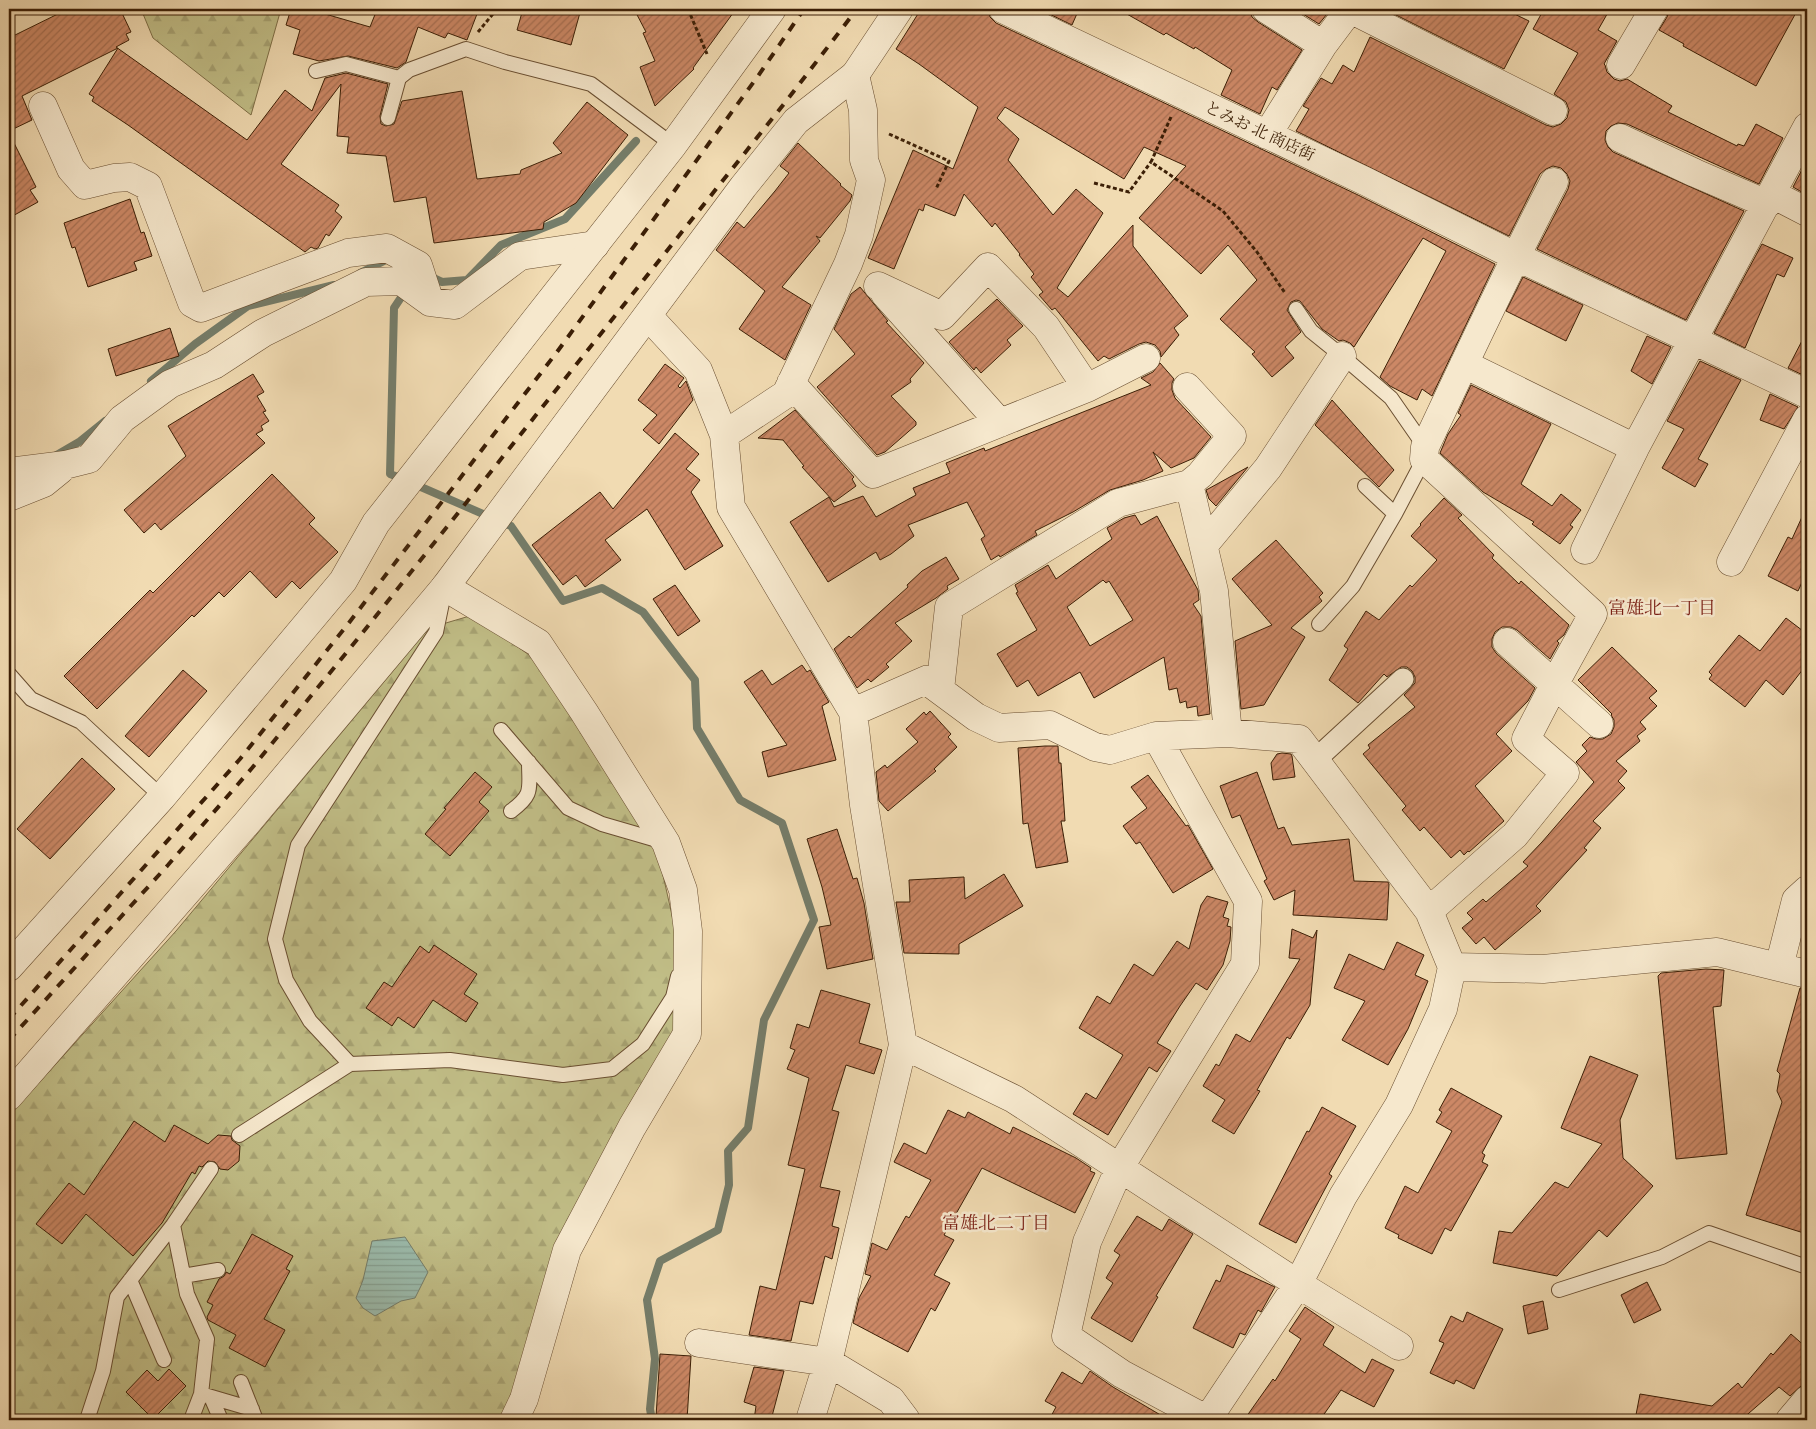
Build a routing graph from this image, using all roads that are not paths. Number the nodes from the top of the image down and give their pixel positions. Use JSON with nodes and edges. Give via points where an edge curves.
{"nodes":[{"id":1,"x":772,"y":9,"type":"edge"},
{"id":2,"x":899,"y":9,"type":"edge"},
{"id":3,"x":1003,"y":9,"type":"edge"},
{"id":4,"x":1266,"y":9,"type":"edge"},
{"id":5,"x":1654,"y":9,"type":"edge"},
{"id":6,"x":1323,"y":46,"type":"junction"},
{"id":7,"x":1621,"y":65,"type":"dead end"},
{"id":8,"x":316,"y":71,"type":"dead end"},
{"id":9,"x":855,"y":75,"type":"junction"},
{"id":10,"x":399,"y":78,"type":"junction"},
{"id":11,"x":43,"y":106,"type":"dead end"},
{"id":12,"x":1553,"y":111,"type":"dead end"},
{"id":13,"x":388,"y":118,"type":"dead end"},
{"id":14,"x":1807,"y":127,"type":"edge"},
{"id":15,"x":1267,"y":135,"type":"junction"},
{"id":16,"x":1620,"y":138,"type":"dead end"},
{"id":17,"x":673,"y":145,"type":"junction"},
{"id":18,"x":1554,"y":182,"type":"dead end"},
{"id":19,"x":1769,"y":199,"type":"junction"},
{"id":20,"x":1807,"y":212,"type":"edge"},
{"id":21,"x":595,"y":245,"type":"junction"},
{"id":22,"x":1515,"y":256,"type":"junction"},
{"id":23,"x":848,"y":264,"type":"junction"},
{"id":24,"x":878,"y":286,"type":"junction"},
{"id":25,"x":430,"y":302,"type":"junction"},
{"id":26,"x":1296,"y":309,"type":"road end"},
{"id":27,"x":648,"y":316,"type":"junction"},
{"id":28,"x":1694,"y":340,"type":"junction"},
{"id":29,"x":1342,"y":356,"type":"junction"},
{"id":30,"x":1146,"y":358,"type":"dead end"},
{"id":31,"x":1464,"y":364,"type":"junction"},
{"id":32,"x":791,"y":383,"type":"junction"},
{"id":33,"x":1187,"y":386,"type":"dead end"},
{"id":34,"x":1086,"y":388,"type":"junction"},
{"id":35,"x":1807,"y":394,"type":"edge"},
{"id":36,"x":1807,"y":419,"type":"edge"},
{"id":37,"x":1000,"y":423,"type":"junction"},
{"id":38,"x":724,"y":434,"type":"junction"},
{"id":39,"x":1635,"y":448,"type":"junction"},
{"id":40,"x":1424,"y":453,"type":"junction"},
{"id":41,"x":64,"y":465,"type":"junction"},
{"id":42,"x":9,"y":472,"type":"edge"},
{"id":43,"x":1189,"y":484,"type":"junction"},
{"id":44,"x":1365,"y":486,"type":"dead end"},
{"id":45,"x":9,"y":497,"type":"edge"},
{"id":46,"x":1395,"y":514,"type":"junction"},
{"id":47,"x":1204,"y":545,"type":"junction"},
{"id":48,"x":1586,"y":550,"type":"dead end"},
{"id":49,"x":1731,"y":562,"type":"dead end"},
{"id":50,"x":445,"y":587,"type":"junction"},
{"id":51,"x":1319,"y":624,"type":"dead end"},
{"id":52,"x":1507,"y":642,"type":"dead end"},
{"id":53,"x":9,"y":674,"type":"edge"},
{"id":54,"x":1403,"y":679,"type":"dead end"},
{"id":55,"x":1555,"y":683,"type":"junction"},
{"id":56,"x":940,"y":690,"type":"junction"},
{"id":57,"x":853,"y":712,"type":"junction"},
{"id":58,"x":1599,"y":724,"type":"dead end"},
{"id":59,"x":501,"y":730,"type":"dead end"},
{"id":60,"x":1228,"y":733,"type":"junction"},
{"id":61,"x":1156,"y":736,"type":"junction"},
{"id":62,"x":1314,"y":761,"type":"junction"},
{"id":63,"x":529,"y":762,"type":"junction"},
{"id":64,"x":162,"y":797,"type":"junction"},
{"id":65,"x":511,"y":811,"type":"dead end"},
{"id":66,"x":666,"y":843,"type":"junction"},
{"id":67,"x":1807,"y":890,"type":"edge"},
{"id":68,"x":1429,"y":911,"type":"junction"},
{"id":69,"x":688,"y":931,"type":"junction"},
{"id":70,"x":9,"y":967,"type":"edge"},
{"id":71,"x":1452,"y":967,"type":"junction"},
{"id":72,"x":1779,"y":967,"type":"junction"},
{"id":73,"x":1807,"y":974,"type":"edge"},
{"id":74,"x":903,"y":1045,"type":"junction"},
{"id":75,"x":350,"y":1064,"type":"junction"},
{"id":76,"x":9,"y":1096,"type":"edge"},
{"id":77,"x":239,"y":1135,"type":"dead end"},
{"id":78,"x":1120,"y":1167,"type":"junction"},
{"id":79,"x":211,"y":1169,"type":"dead end"},
{"id":80,"x":173,"y":1225,"type":"junction"},
{"id":81,"x":1807,"y":1267,"type":"edge"},
{"id":82,"x":218,"y":1270,"type":"dead end"},
{"id":83,"x":183,"y":1276,"type":"junction"},
{"id":84,"x":130,"y":1280,"type":"junction"},
{"id":85,"x":1298,"y":1284,"type":"junction"},
{"id":86,"x":1559,"y":1290,"type":"dead end"},
{"id":87,"x":699,"y":1343,"type":"dead end"},
{"id":88,"x":1399,"y":1346,"type":"dead end"},
{"id":89,"x":164,"y":1360,"type":"dead end"},
{"id":90,"x":828,"y":1362,"type":"junction"},
{"id":91,"x":242,"y":1382,"type":"dead end"},
{"id":92,"x":206,"y":1395,"type":"junction"},
{"id":93,"x":254,"y":1415,"type":"edge"},
{"id":94,"x":87,"y":1420,"type":"edge"},
{"id":95,"x":191,"y":1420,"type":"edge"},
{"id":96,"x":221,"y":1420,"type":"edge"},
{"id":97,"x":514,"y":1420,"type":"edge"},
{"id":98,"x":810,"y":1420,"type":"edge"},
{"id":99,"x":906,"y":1420,"type":"edge"},
{"id":100,"x":1208,"y":1420,"type":"edge"}],
"edges":[{"from":1,"to":17,"type":"street"},
{"from":2,"to":9,"type":"street"},
{"from":3,"to":15,"type":"street","name":"とみお 北 商店街"},
{"from":4,"to":6,"type":"street"},
{"from":5,"to":7,"type":"street"},
{"from":6,"to":12,"type":"street","via":[[1350,9]]},
{"from":6,"to":15,"type":"street"},
{"from":8,"to":10,"type":"lane","via":[[346,64]]},
{"from":9,"to":23,"type":"street","via":[[863,110],[864,160],[871,180],[859,235]]},
{"from":9,"to":27,"type":"street","via":[[796,122],[743,187]]},
{"from":10,"to":13,"type":"lane"},
{"from":10,"to":17,"type":"lane","via":[[409,70],[466,49],[590,84]]},
{"from":11,"to":25,"type":"street","via":[[71,170],[85,184],[130,177],[148,186],[192,303],[201,308],[348,253],[387,248],[418,265]]},
{"from":14,"to":19,"type":"street"},
{"from":15,"to":22,"type":"street","name":"とみお 北 商店街"},
{"from":16,"to":19,"type":"street","via":[[1695,173]]},
{"from":17,"to":21,"type":"street"},
{"from":18,"to":22,"type":"street"},
{"from":19,"to":20,"type":"street"},
{"from":19,"to":28,"type":"street"},
{"from":21,"to":25,"type":"street","via":[[520,256],[455,305]]},
{"from":21,"to":64,"type":"street","via":[[376,523],[343,581]]},
{"from":22,"to":28,"type":"street","name":"とみお 北 商店街"},
{"from":22,"to":31,"type":"street"},
{"from":23,"to":24,"type":"street"},
{"from":23,"to":32,"type":"street"},
{"from":24,"to":34,"type":"street","via":[[942,316],[988,267],[1046,328]]},
{"from":24,"to":37,"type":"street"},
{"from":25,"to":41,"type":"street","via":[[400,281],[366,282],[262,333],[214,365],[170,384],[122,419],[89,459]]},
{"from":26,"to":29,"type":"lane","via":[[1311,331]]},
{"from":27,"to":38,"type":"street","via":[[698,370]]},
{"from":27,"to":50,"type":"street"},
{"from":28,"to":35,"type":"street","name":"とみお 北 商店街"},
{"from":28,"to":39,"type":"street"},
{"from":29,"to":40,"type":"lane","via":[[1390,398]]},
{"from":29,"to":47,"type":"street","via":[[1268,468]]},
{"from":30,"to":34,"type":"street"},
{"from":31,"to":39,"type":"street"},
{"from":31,"to":40,"type":"street"},
{"from":32,"to":37,"type":"street","via":[[873,474]]},
{"from":32,"to":38,"type":"street","via":[[786,394]]},
{"from":33,"to":43,"type":"street","via":[[1232,436],[1200,476]]},
{"from":34,"to":37,"type":"street"},
{"from":36,"to":49,"type":"street"},
{"from":38,"to":57,"type":"street","via":[[732,507]]},
{"from":39,"to":48,"type":"street"},
{"from":40,"to":46,"type":"lane"},
{"from":40,"to":55,"type":"street","via":[[1593,614]]},
{"from":41,"to":42,"type":"street"},
{"from":41,"to":45,"type":"street","via":[[44,483]]},
{"from":43,"to":47,"type":"street"},
{"from":43,"to":56,"type":"street","via":[[1118,503],[949,608]]},
{"from":44,"to":46,"type":"lane"},
{"from":46,"to":51,"type":"lane","via":[[1352,586]]},
{"from":47,"to":60,"type":"street","via":[[1214,591]]},
{"from":50,"to":66,"type":"street","via":[[538,643]]},
{"from":50,"to":75,"type":"lane","via":[[436,632],[298,845],[276,939],[286,980],[310,1022]]},
{"from":50,"to":76,"type":"street","via":[[246,824]]},
{"from":52,"to":55,"type":"street"},
{"from":53,"to":64,"type":"lane","via":[[31,699],[81,722]]},
{"from":54,"to":62,"type":"street"},
{"from":55,"to":58,"type":"street"},
{"from":55,"to":68,"type":"street","via":[[1526,739],[1565,772],[1515,835]]},
{"from":56,"to":57,"type":"street","via":[[926,680]]},
{"from":56,"to":61,"type":"street","via":[[976,717],[999,728],[1050,726],[1095,747],[1110,750]]},
{"from":57,"to":74,"type":"street","via":[[864,805]]},
{"from":59,"to":63,"type":"lane"},
{"from":60,"to":61,"type":"street"},
{"from":60,"to":62,"type":"street","via":[[1299,739]]},
{"from":61,"to":78,"type":"street","via":[[1248,901],[1245,964]]},
{"from":62,"to":68,"type":"street"},
{"from":63,"to":65,"type":"lane","via":[[529,790],[525,801]]},
{"from":63,"to":66,"type":"lane","via":[[568,808],[602,824]]},
{"from":64,"to":70,"type":"street"},
{"from":66,"to":69,"type":"street","via":[[684,890]]},
{"from":67,"to":72,"type":"street","via":[[1796,900]]},
{"from":68,"to":71,"type":"street"},
{"from":69,"to":75,"type":"lane","via":[[673,998],[643,1044],[612,1069],[563,1075],[450,1060]]},
{"from":69,"to":97,"type":"street","via":[[687,1034],[567,1250],[524,1400]]},
{"from":71,"to":72,"type":"street","via":[[1543,969],[1717,952]]},
{"from":71,"to":85,"type":"street","via":[[1443,1009],[1399,1106],[1343,1196]]},
{"from":72,"to":73,"type":"street"},
{"from":74,"to":78,"type":"street","via":[[1014,1099]]},
{"from":74,"to":90,"type":"street"},
{"from":75,"to":77,"type":"lane"},
{"from":78,"to":85,"type":"street"},
{"from":78,"to":100,"type":"street","via":[[1087,1242],[1066,1336],[1122,1374]]},
{"from":79,"to":80,"type":"lane"},
{"from":80,"to":83,"type":"lane"},
{"from":80,"to":84,"type":"lane"},
{"from":81,"to":86,"type":"lane","via":[[1709,1233],[1662,1257]]},
{"from":82,"to":83,"type":"lane"},
{"from":83,"to":92,"type":"lane","via":[[187,1294],[207,1339]]},
{"from":84,"to":89,"type":"lane"},
{"from":84,"to":94,"type":"lane","via":[[117,1297],[103,1371]]},
{"from":85,"to":88,"type":"street"},
{"from":85,"to":100,"type":"street"},
{"from":87,"to":90,"type":"street"},
{"from":90,"to":98,"type":"street"},
{"from":90,"to":99,"type":"street","via":[[891,1400]]},
{"from":91,"to":93,"type":"lane"},
{"from":92,"to":93,"type":"lane"},
{"from":92,"to":95,"type":"lane"},
{"from":92,"to":96,"type":"lane"}]}
